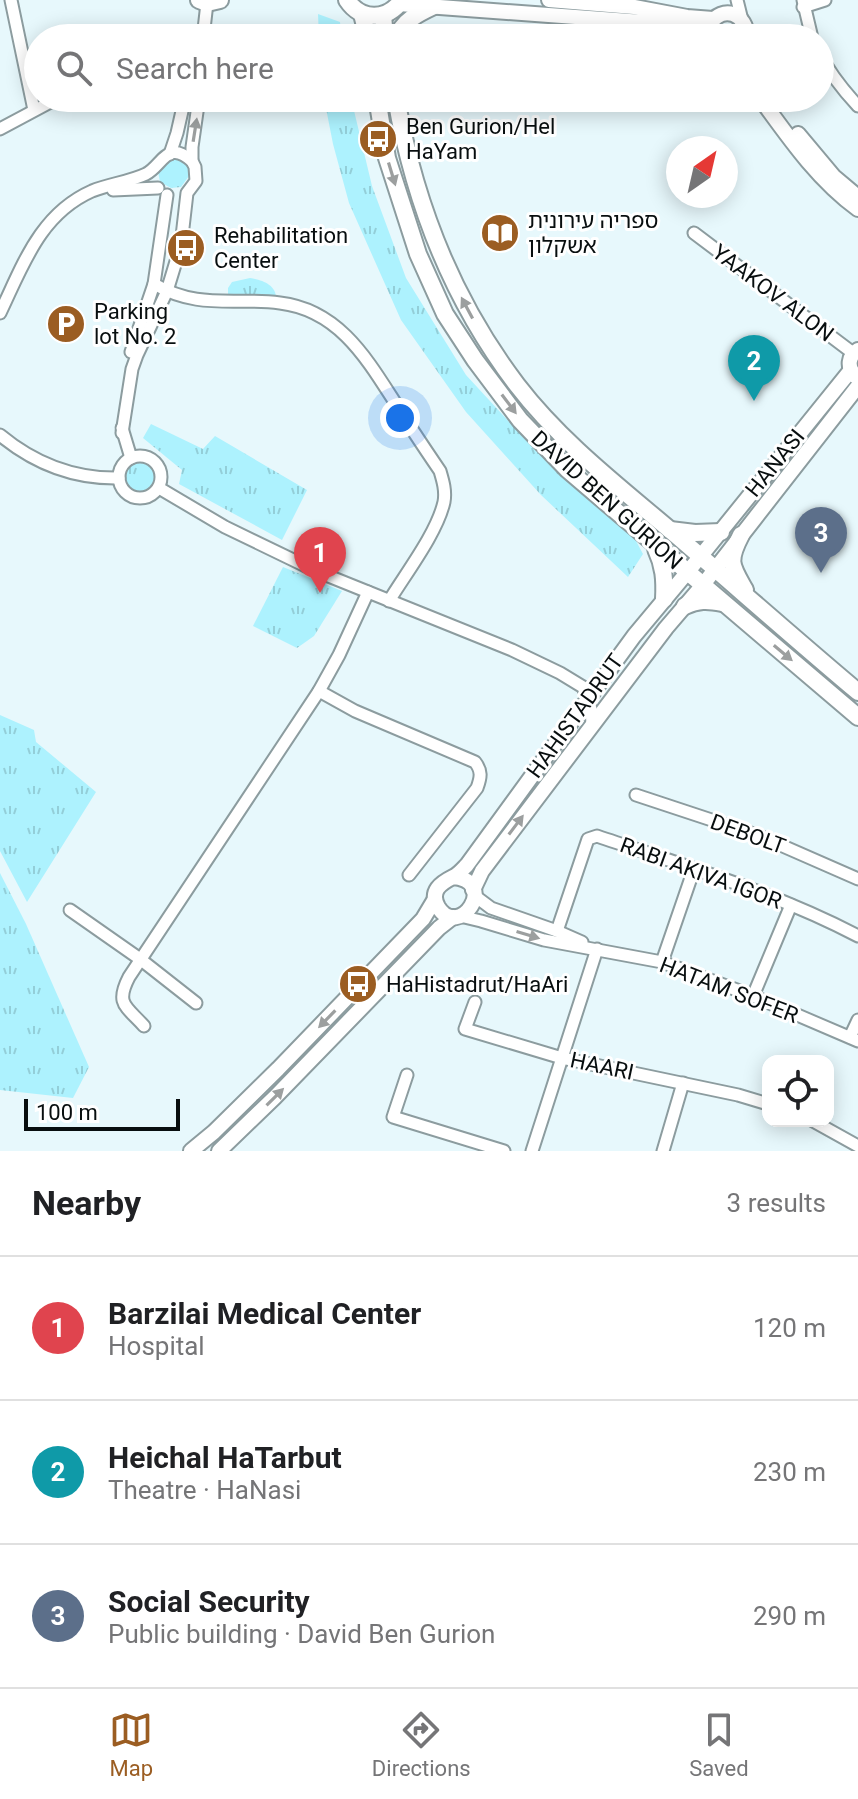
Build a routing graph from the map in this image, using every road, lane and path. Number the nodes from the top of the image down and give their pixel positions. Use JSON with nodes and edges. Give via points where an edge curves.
{"nodes":[{"id":1,"x":11,"y":0,"type":"edge"},
{"id":2,"x":347,"y":0,"type":"edge"},
{"id":3,"x":549,"y":0,"type":"edge"},
{"id":4,"x":725,"y":0,"type":"edge"},
{"id":5,"x":737,"y":0,"type":"edge"},
{"id":6,"x":825,"y":0,"type":"edge"},
{"id":7,"x":208,"y":1,"type":"edge"},
{"id":8,"x":400,"y":2,"type":"edge"},
{"id":9,"x":803,"y":4,"type":"edge"},
{"id":10,"x":434,"y":6,"type":"junction"},
{"id":11,"x":362,"y":14,"type":"junction"},
{"id":12,"x":383,"y":15,"type":"junction"},
{"id":13,"x":716,"y":17,"type":"junction"},
{"id":14,"x":742,"y":20,"type":"junction"},
{"id":15,"x":205,"y":24,"type":"edge"},
{"id":16,"x":364,"y":24,"type":"edge"},
{"id":17,"x":384,"y":24,"type":"edge"},
{"id":18,"x":404,"y":24,"type":"edge"},
{"id":19,"x":664,"y":24,"type":"edge"},
{"id":20,"x":709,"y":24,"type":"edge"},
{"id":21,"x":745,"y":24,"type":"edge"},
{"id":22,"x":808,"y":24,"type":"edge"},
{"id":23,"x":24,"y":62,"type":"edge"},
{"id":24,"x":834,"y":78,"type":"edge"},
{"id":25,"x":858,"y":106,"type":"edge"},
{"id":26,"x":30,"y":112,"type":"edge"},
{"id":27,"x":182,"y":112,"type":"edge"},
{"id":28,"x":197,"y":112,"type":"edge"},
{"id":29,"x":379,"y":112,"type":"edge"},
{"id":30,"x":399,"y":112,"type":"edge"},
{"id":31,"x":770,"y":112,"type":"edge"},
{"id":32,"x":782,"y":112,"type":"edge"},
{"id":33,"x":0,"y":129,"type":"edge"},
{"id":34,"x":170,"y":154,"type":"junction"},
{"id":35,"x":192,"y":161,"type":"junction"},
{"id":36,"x":154,"y":169,"type":"junction"},
{"id":37,"x":92,"y":191,"type":"junction"},
{"id":38,"x":162,"y":191,"type":"junction"},
{"id":39,"x":187,"y":193,"type":"junction"},
{"id":40,"x":858,"y":197,"type":"edge"},
{"id":41,"x":858,"y":209,"type":"edge"},
{"id":42,"x":694,"y":233,"type":"dead end"},
{"id":43,"x":154,"y":284,"type":"junction"},
{"id":44,"x":167,"y":291,"type":"junction"},
{"id":45,"x":0,"y":313,"type":"edge"},
{"id":46,"x":856,"y":352,"type":"edge"},
{"id":47,"x":854,"y":374,"type":"edge"},
{"id":48,"x":858,"y":386,"type":"edge"},
{"id":49,"x":122,"y":433,"type":"junction"},
{"id":50,"x":0,"y":435,"type":"edge"},
{"id":51,"x":131,"y":458,"type":"junction"},
{"id":52,"x":119,"y":478,"type":"junction"},
{"id":53,"x":159,"y":488,"type":"junction"},
{"id":54,"x":669,"y":529,"type":"junction"},
{"id":55,"x":721,"y":532,"type":"junction"},
{"id":56,"x":741,"y":535,"type":"junction"},
{"id":57,"x":654,"y":544,"type":"junction"},
{"id":58,"x":700,"y":557,"type":"junction"},
{"id":59,"x":715,"y":569,"type":"junction"},
{"id":60,"x":687,"y":572,"type":"junction"},
{"id":61,"x":702,"y":586,"type":"junction"},
{"id":62,"x":368,"y":592,"type":"junction"},
{"id":63,"x":664,"y":599,"type":"junction"},
{"id":64,"x":389,"y":601,"type":"junction"},
{"id":65,"x":752,"y":602,"type":"junction"},
{"id":66,"x":724,"y":603,"type":"junction"},
{"id":67,"x":685,"y":606,"type":"junction"},
{"id":68,"x":319,"y":691,"type":"junction"},
{"id":69,"x":858,"y":692,"type":"edge"},
{"id":70,"x":588,"y":697,"type":"junction"},
{"id":71,"x":858,"y":717,"type":"edge"},
{"id":72,"x":592,"y":724,"type":"junction"},
{"id":73,"x":636,"y":795,"type":"dead end"},
{"id":74,"x":694,"y":869,"type":"junction"},
{"id":75,"x":409,"y":875,"type":"dead end"},
{"id":76,"x":453,"y":877,"type":"junction"},
{"id":77,"x":858,"y":879,"type":"edge"},
{"id":78,"x":474,"y":893,"type":"junction"},
{"id":79,"x":435,"y":899,"type":"junction"},
{"id":80,"x":791,"y":905,"type":"junction"},
{"id":81,"x":70,"y":910,"type":"dead end"},
{"id":82,"x":457,"y":916,"type":"junction"},
{"id":83,"x":557,"y":931,"type":"junction"},
{"id":84,"x":858,"y":936,"type":"edge"},
{"id":85,"x":597,"y":949,"type":"junction"},
{"id":86,"x":140,"y":959,"type":"junction"},
{"id":87,"x":662,"y":962,"type":"junction"},
{"id":88,"x":753,"y":996,"type":"junction"},
{"id":89,"x":475,"y":1002,"type":"dead end"},
{"id":90,"x":196,"y":1003,"type":"dead end"},
{"id":91,"x":858,"y":1020,"type":"edge"},
{"id":92,"x":144,"y":1026,"type":"dead end"},
{"id":93,"x":854,"y":1039,"type":"edge"},
{"id":94,"x":562,"y":1058,"type":"junction"},
{"id":95,"x":407,"y":1075,"type":"dead end"},
{"id":96,"x":683,"y":1083,"type":"junction"},
{"id":97,"x":762,"y":1102,"type":"edge"},
{"id":98,"x":824,"y":1127,"type":"edge"},
{"id":99,"x":858,"y":1146,"type":"edge"},
{"id":100,"x":191,"y":1151,"type":"edge"},
{"id":101,"x":219,"y":1151,"type":"edge"},
{"id":102,"x":504,"y":1151,"type":"edge"},
{"id":103,"x":532,"y":1151,"type":"edge"},
{"id":104,"x":663,"y":1151,"type":"edge"}],
"edges":[{"from":1,"to":23,"type":"street"},
{"from":2,"to":11,"type":"main road"},
{"from":3,"to":13,"type":"street"},
{"from":4,"to":13,"type":"street"},
{"from":5,"to":14,"type":"street"},
{"from":6,"to":9,"type":"street"},
{"from":7,"to":15,"type":"street"},
{"from":8,"to":10,"type":"street"},
{"from":8,"to":12,"type":"main road"},
{"from":9,"to":22,"type":"street"},
{"from":10,"to":18,"type":"main road"},
{"from":10,"to":19,"type":"street"},
{"from":11,"to":12,"type":"main road"},
{"from":11,"to":16,"type":"main road"},
{"from":12,"to":17,"type":"main road"},
{"from":13,"to":14,"type":"street","via":[[731,14]]},
{"from":13,"to":20,"type":"street"},
{"from":14,"to":21,"type":"street"},
{"from":24,"to":25,"type":"street"},
{"from":26,"to":33,"type":"street"},
{"from":27,"to":34,"type":"street"},
{"from":35,"to":28,"type":"street","one_way":true},
{"from":29,"to":57,"type":"main road","name":"DAVID BEN GURION","one_way":true,"via":[[393,178],[445,314],[520,420],[568,470]]},
{"from":54,"to":30,"type":"main road","name":"DAVID BEN GURION","one_way":true,"via":[[554,427],[477,326],[446,267],[416,187]]},
{"from":31,"to":41,"type":"street","via":[[805,158]]},
{"from":32,"to":40,"type":"street","via":[[834,177]]},
{"from":34,"to":35,"type":"street"},
{"from":34,"to":36,"type":"street"},
{"from":35,"to":39,"type":"street","via":[[197,174]]},
{"from":36,"to":37,"type":"street"},
{"from":36,"to":38,"type":"street"},
{"from":37,"to":38,"type":"street"},
{"from":37,"to":45,"type":"street","via":[[54,216],[41,232]]},
{"from":38,"to":39,"type":"street"},
{"from":38,"to":43,"type":"street","via":[[163,234]]},
{"from":39,"to":44,"type":"street","via":[[181,245]]},
{"from":42,"to":46,"type":"street","name":"YAAKOV ALON"},
{"from":43,"to":44,"type":"street"},
{"from":43,"to":49,"type":"street","via":[[125,367]]},
{"from":44,"to":49,"type":"street","via":[[132,369]]},
{"from":44,"to":64,"type":"street","via":[[215,303],[294,306],[325,320],[359,349],[440,471],[445,491],[431,533]]},
{"from":46,"to":47,"type":"street","via":[[849,363]]},
{"from":47,"to":55,"type":"street","name":"HANASI"},
{"from":48,"to":56,"type":"street","name":"HANASI"},
{"from":49,"to":51,"type":"street"},
{"from":50,"to":52,"type":"street","via":[[45,464],[89,477]]},
{"from":51,"to":52,"type":"street"},
{"from":51,"to":53,"type":"street","via":[[144,456],[156,462]]},
{"from":52,"to":53,"type":"street","via":[[126,493],[137,498]]},
{"from":53,"to":62,"type":"street","via":[[237,533]]},
{"from":54,"to":55,"type":"main road"},
{"from":54,"to":58,"type":"main road","name":"DAVID BEN GURION"},
{"from":55,"to":58,"type":"street","name":"HANASI"},
{"from":56,"to":59,"type":"street","name":"HANASI"},
{"from":56,"to":65,"type":"main road","via":[[731,561]]},
{"from":57,"to":60,"type":"main road","name":"DAVID BEN GURION"},
{"from":57,"to":63,"type":"main road","via":[[666,578]]},
{"from":58,"to":59,"type":"main road","name":"DAVID BEN GURION"},
{"from":58,"to":60,"type":"street","name":"HAHISTADRUT"},
{"from":59,"to":61,"type":"street","name":"HAHISTADRUT"},
{"from":59,"to":65,"type":"main road","name":"DAVID BEN GURION"},
{"from":60,"to":61,"type":"main road","name":"DAVID BEN GURION"},
{"from":60,"to":63,"type":"street","name":"HAHISTADRUT"},
{"from":61,"to":66,"type":"main road","name":"DAVID BEN GURION"},
{"from":61,"to":67,"type":"street","name":"HAHISTADRUT"},
{"from":62,"to":64,"type":"street"},
{"from":62,"to":68,"type":"street"},
{"from":63,"to":70,"type":"street","name":"HAHISTADRUT"},
{"from":64,"to":70,"type":"street","via":[[560,673],[583,687]]},
{"from":65,"to":69,"type":"main road","name":"DAVID BEN GURION"},
{"from":66,"to":67,"type":"main road","via":[[707,600]]},
{"from":66,"to":71,"type":"main road","name":"DAVID BEN GURION","one_way":true},
{"from":67,"to":72,"type":"street","name":"HAHISTADRUT"},
{"from":68,"to":75,"type":"street","via":[[475,762],[480,769],[477,788]]},
{"from":68,"to":86,"type":"street"},
{"from":70,"to":72,"type":"street"},
{"from":70,"to":76,"type":"street","name":"HAHISTADRUT"},
{"from":78,"to":72,"type":"street","name":"HAHISTADRUT","one_way":true,"via":[[482,871]]},
{"from":73,"to":77,"type":"street","name":"DEBOLT","via":[[760,836]]},
{"from":74,"to":80,"type":"street","name":"RABI AKIVA IGOR"},
{"from":74,"to":83,"type":"street","name":"RABI AKIVA IGOR","via":[[597,836],[588,839]]},
{"from":74,"to":87,"type":"street"},
{"from":76,"to":78,"type":"street","via":[[463,879]]},
{"from":76,"to":79,"type":"street","via":[[441,883]]},
{"from":78,"to":82,"type":"street","via":[[471,908]]},
{"from":78,"to":83,"type":"street","name":"HATAM SOFER","via":[[491,908]]},
{"from":79,"to":82,"type":"street","via":[[441,911]]},
{"from":79,"to":100,"type":"street","one_way":true,"via":[[412,931]]},
{"from":80,"to":84,"type":"street","name":"RABI AKIVA IGOR"},
{"from":80,"to":88,"type":"street"},
{"from":81,"to":86,"type":"street"},
{"from":82,"to":85,"type":"street","name":"HATAM SOFER","one_way":true},
{"from":101,"to":82,"type":"street","one_way":true,"via":[[439,928]]},
{"from":83,"to":85,"type":"street","name":"HATAM SOFER"},
{"from":85,"to":87,"type":"street","name":"HATAM SOFER"},
{"from":85,"to":94,"type":"street"},
{"from":86,"to":90,"type":"street"},
{"from":86,"to":92,"type":"street","via":[[122,991],[122,1003]]},
{"from":87,"to":88,"type":"street","name":"HATAM SOFER"},
{"from":88,"to":93,"type":"street","name":"HATAM SOFER"},
{"from":89,"to":94,"type":"street","name":"HAARI","via":[[465,1029]]},
{"from":91,"to":93,"type":"street"},
{"from":94,"to":96,"type":"street","name":"HAARI"},
{"from":94,"to":103,"type":"street"},
{"from":95,"to":102,"type":"street","via":[[393,1117]]},
{"from":96,"to":97,"type":"street","name":"HAARI"},
{"from":96,"to":104,"type":"street"},
{"from":98,"to":99,"type":"street"}]}
